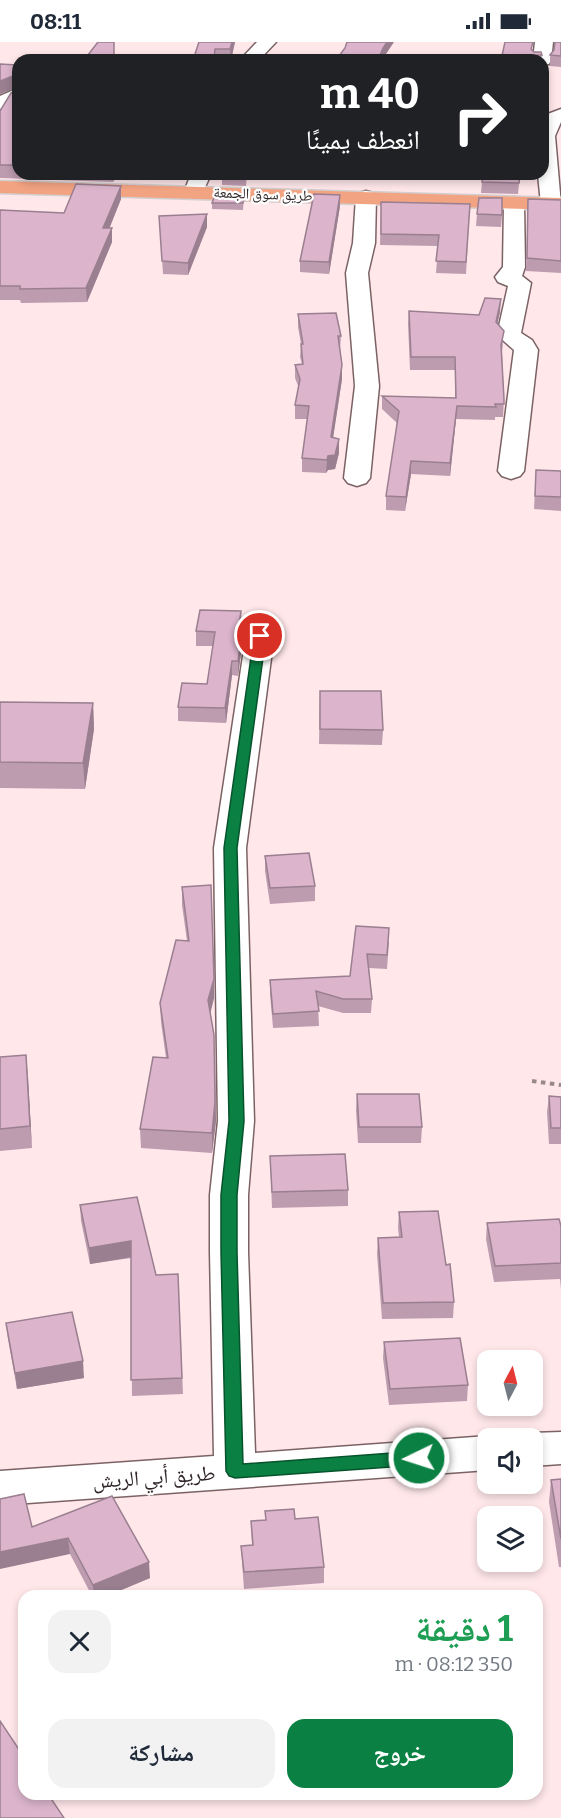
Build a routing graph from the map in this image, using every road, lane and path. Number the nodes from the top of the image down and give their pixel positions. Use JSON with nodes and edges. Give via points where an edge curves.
{"nodes":[{"id":1,"x":267,"y":42,"type":"edge"},
{"id":2,"x":255,"y":54,"type":"edge"},
{"id":3,"x":561,"y":115,"type":"edge"},
{"id":4,"x":549,"y":125,"type":"edge"},
{"id":5,"x":549,"y":163,"type":"edge"},
{"id":6,"x":197,"y":183,"type":"edge"},
{"id":7,"x":0,"y":188,"type":"edge"},
{"id":8,"x":366,"y":198,"type":"junction"},
{"id":9,"x":514,"y":203,"type":"junction"},
{"id":10,"x":556,"y":204,"type":"edge"},
{"id":11,"x":511,"y":471,"type":"dead end"},
{"id":12,"x":357,"y":478,"type":"dead end"},
{"id":13,"x":260,"y":636,"type":"dead end"},
{"id":14,"x":532,"y":1082,"type":"dead end"},
{"id":15,"x":561,"y":1085,"type":"edge"},
{"id":16,"x":561,"y":1448,"type":"edge"},
{"id":17,"x":543,"y":1449,"type":"edge"},
{"id":18,"x":477,"y":1454,"type":"edge"},
{"id":19,"x":235,"y":1471,"type":"junction"},
{"id":20,"x":0,"y":1488,"type":"edge"}],
"edges":[{"from":1,"to":2,"type":"street"},
{"from":3,"to":4,"type":"street"},
{"from":5,"to":10,"type":"street"},
{"from":6,"to":7,"type":"main road","name":"طريق سوق الجمعة"},
{"from":6,"to":8,"type":"main road","name":"طريق سوق الجمعة"},
{"from":8,"to":9,"type":"main road","name":"طريق سوق الجمعة"},
{"from":8,"to":12,"type":"street","via":[[364,243],[357,273],[367,386]]},
{"from":9,"to":10,"type":"main road","name":"طريق سوق الجمعة"},
{"from":9,"to":11,"type":"street","via":[[514,267],[506,277],[520,283],[509,335],[526,350]]},
{"from":13,"to":19,"type":"street","via":[[230,848],[236,1121],[229,1195],[229,1252]]},
{"from":14,"to":15,"type":"path"},
{"from":16,"to":17,"type":"street"},
{"from":18,"to":19,"type":"street","name":"طريق أبي الريش"},
{"from":19,"to":20,"type":"street","name":"طريق أبي الريش"}]}
